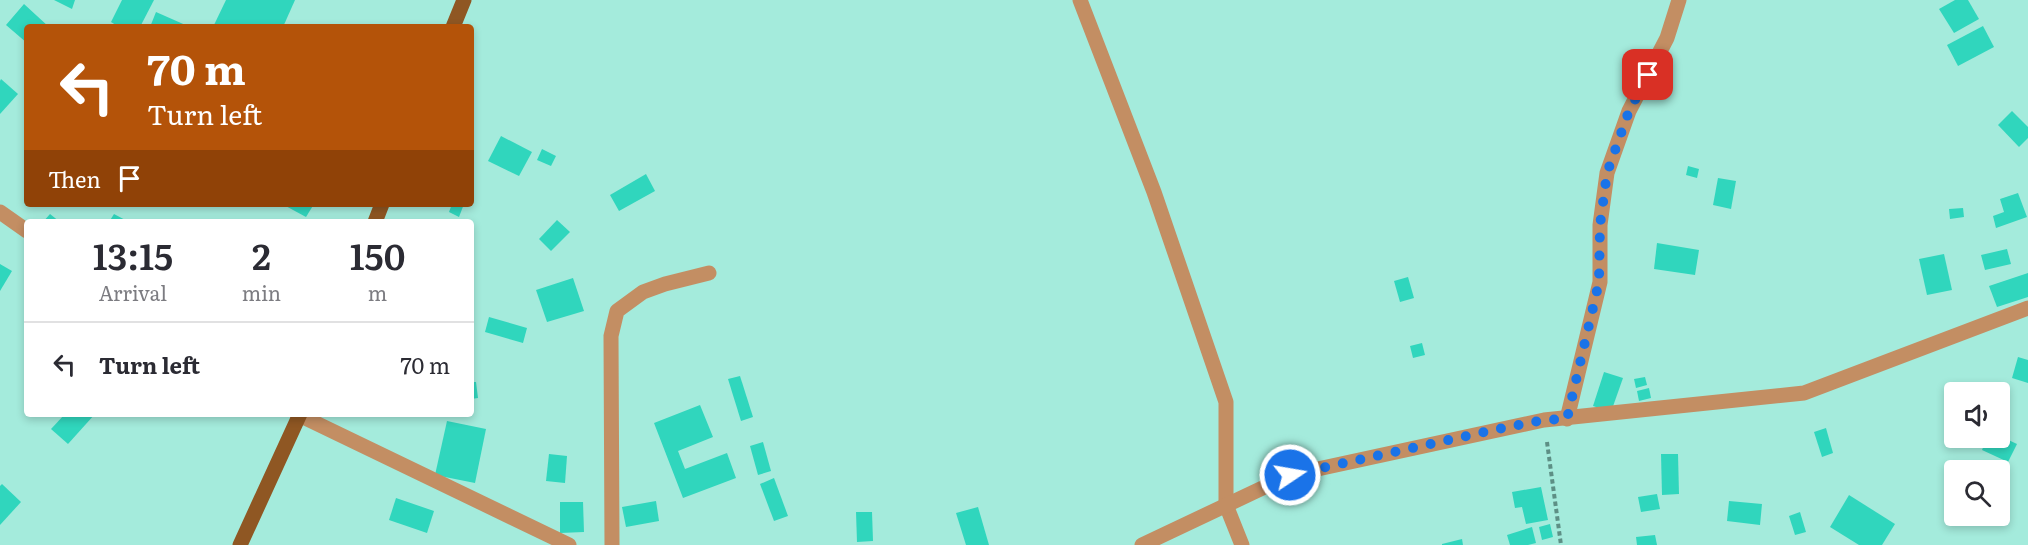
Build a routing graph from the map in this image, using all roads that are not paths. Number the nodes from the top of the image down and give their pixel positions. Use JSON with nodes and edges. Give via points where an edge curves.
{"nodes":[{"id":1,"x":464,"y":0,"type":"edge"},
{"id":2,"x":1080,"y":0,"type":"edge"},
{"id":3,"x":1679,"y":0,"type":"edge"},
{"id":4,"x":454,"y":24,"type":"edge"},
{"id":5,"x":0,"y":212,"type":"edge"},
{"id":6,"x":24,"y":229,"type":"edge"},
{"id":7,"x":709,"y":273,"type":"dead end"},
{"id":8,"x":2028,"y":309,"type":"edge"},
{"id":9,"x":298,"y":417,"type":"edge"},
{"id":10,"x":303,"y":417,"type":"edge"},
{"id":11,"x":1567,"y":419,"type":"junction"},
{"id":12,"x":1226,"y":505,"type":"junction"},
{"id":13,"x":240,"y":545,"type":"edge"},
{"id":14,"x":569,"y":545,"type":"edge"},
{"id":15,"x":612,"y":545,"type":"edge"},
{"id":16,"x":1142,"y":545,"type":"edge"},
{"id":17,"x":1242,"y":545,"type":"edge"}],
"edges":[{"from":1,"to":4,"type":"main road"},
{"from":2,"to":12,"type":"street","via":[[1154,192],[1226,402]]},
{"from":3,"to":11,"type":"street","via":[[1667,38],[1629,111],[1607,173],[1600,225],[1599,282]]},
{"from":5,"to":6,"type":"street"},
{"from":7,"to":15,"type":"street","via":[[643,292],[617,310],[611,336]]},
{"from":8,"to":11,"type":"street","via":[[1804,393]]},
{"from":9,"to":13,"type":"main road"},
{"from":10,"to":14,"type":"street"},
{"from":11,"to":12,"type":"street","via":[[1544,420],[1290,475]]},
{"from":12,"to":16,"type":"street"},
{"from":12,"to":17,"type":"street"}]}
